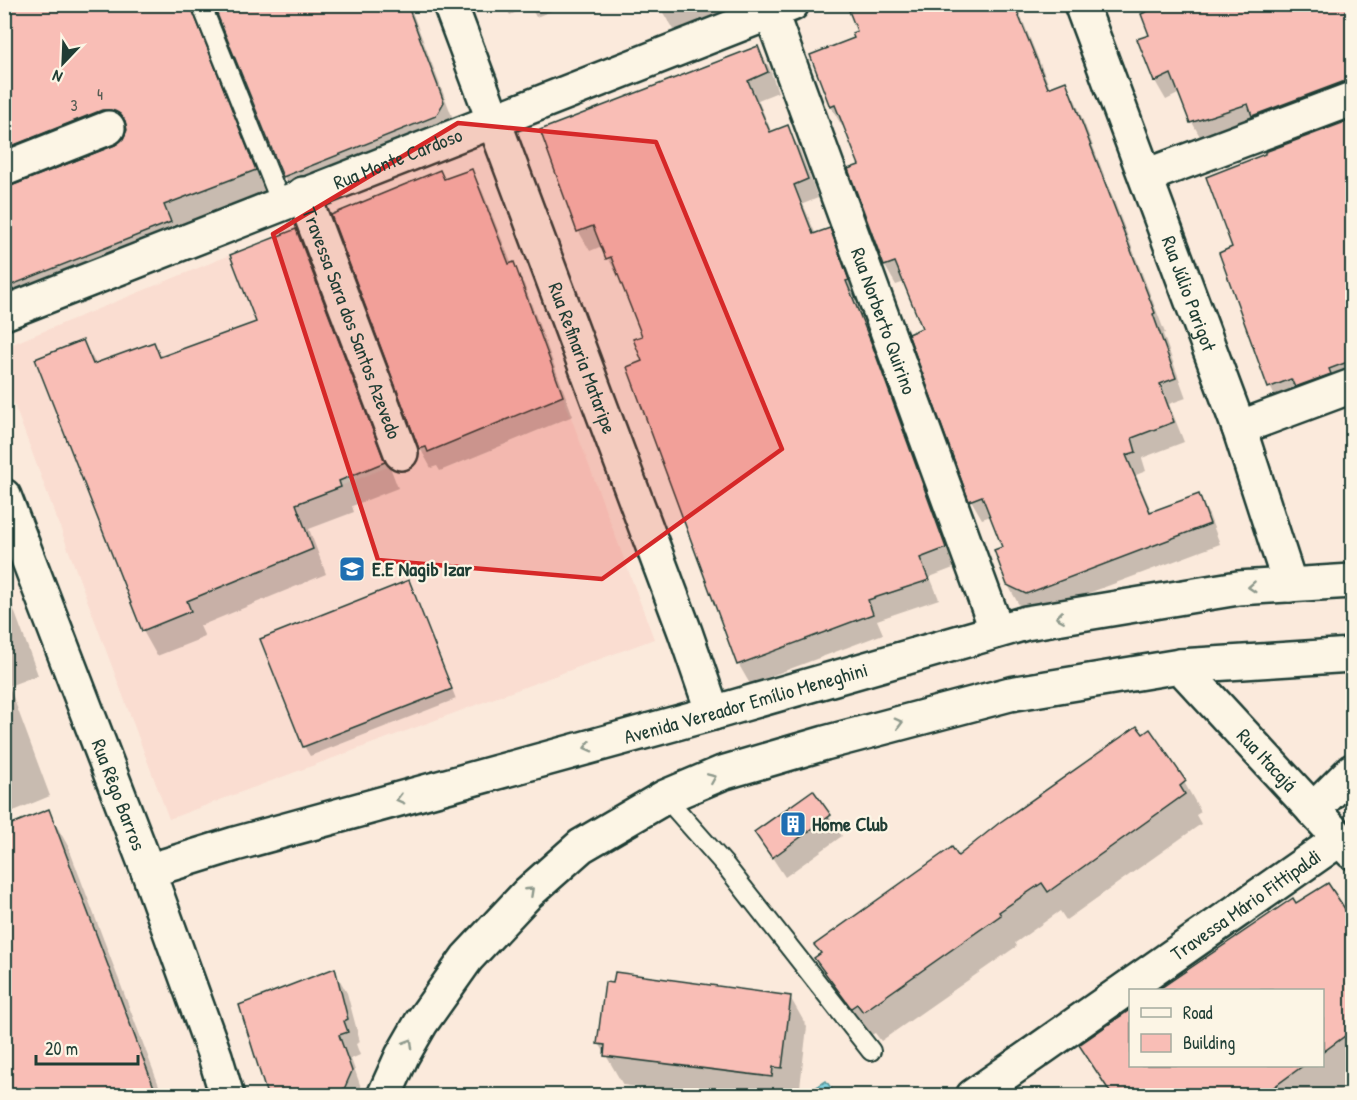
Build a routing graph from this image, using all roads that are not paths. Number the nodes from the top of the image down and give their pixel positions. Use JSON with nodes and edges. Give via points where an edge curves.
{"nodes":[{"id":1,"x":201,"y":4,"type":"edge"},
{"id":2,"x":450,"y":4,"type":"edge"},
{"id":3,"x":1081,"y":4,"type":"edge"},
{"id":4,"x":782,"y":9,"type":"edge"},
{"id":5,"x":1353,"y":99,"type":"edge"},
{"id":6,"x":495,"y":120,"type":"junction"},
{"id":7,"x":108,"y":128,"type":"dead end"},
{"id":8,"x":4,"y":169,"type":"edge"},
{"id":9,"x":1146,"y":176,"type":"junction"},
{"id":10,"x":292,"y":199,"type":"junction"},
{"id":11,"x":4,"y":313,"type":"edge"},
{"id":12,"x":1353,"y":386,"type":"edge"},
{"id":13,"x":1239,"y":429,"type":"junction"},
{"id":14,"x":401,"y":453,"type":"dead end"},
{"id":15,"x":4,"y":496,"type":"edge"},
{"id":16,"x":1353,"y":581,"type":"edge"},
{"id":17,"x":1290,"y":585,"type":"junction"},
{"id":18,"x":997,"y":631,"type":"junction"},
{"id":19,"x":1353,"y":655,"type":"edge"},
{"id":20,"x":1180,"y":666,"type":"junction"},
{"id":21,"x":713,"y":713,"type":"junction"},
{"id":22,"x":1353,"y":771,"type":"edge"},
{"id":23,"x":665,"y":797,"type":"junction"},
{"id":24,"x":1313,"y":810,"type":"junction"},
{"id":25,"x":1346,"y":846,"type":"edge"},
{"id":26,"x":148,"y":871,"type":"junction"},
{"id":27,"x":1136,"y":989,"type":"edge"},
{"id":28,"x":1129,"y":994,"type":"edge"},
{"id":29,"x":871,"y":1052,"type":"dead end"},
{"id":30,"x":985,"y":1092,"type":"edge"},
{"id":31,"x":227,"y":1095,"type":"edge"},
{"id":32,"x":384,"y":1095,"type":"edge"}],
"edges":[{"from":1,"to":10,"type":"lane"},
{"from":2,"to":6,"type":"street","name":"Rua Refinaria Mataripe"},
{"from":3,"to":9,"type":"street","name":"Rua Júlio Parigot"},
{"from":4,"to":6,"type":"street","name":"Rua Monte Cardoso"},
{"from":4,"to":18,"type":"street","name":"Rua Norberto Quirino"},
{"from":5,"to":9,"type":"street"},
{"from":6,"to":10,"type":"street","name":"Rua Monte Cardoso"},
{"from":6,"to":21,"type":"street","name":"Rua Refinaria Mataripe"},
{"from":7,"to":8,"type":"street"},
{"from":9,"to":13,"type":"street","name":"Rua Júlio Parigot"},
{"from":10,"to":11,"type":"street","name":"Rua Monte Cardoso"},
{"from":10,"to":14,"type":"street","name":"Travessa Sara dos Santos Azevedo"},
{"from":12,"to":13,"type":"street"},
{"from":13,"to":17,"type":"street","name":"Rua Júlio Parigot"},
{"from":15,"to":26,"type":"street","name":"Rua Rêgo Barros"},
{"from":16,"to":17,"type":"street","name":"Avenida Vereador Emílio Meneghini"},
{"from":17,"to":18,"type":"street","name":"Avenida Vereador Emílio Meneghini","one_way":true,"via":[[1238,588]]},
{"from":18,"to":21,"type":"street","name":"Avenida Vereador Emílio Meneghini"},
{"from":19,"to":20,"type":"street"},
{"from":23,"to":20,"type":"street","one_way":true,"via":[[722,773],[825,742],[1010,694]]},
{"from":20,"to":24,"type":"street","name":"Rua Itacajá"},
{"from":21,"to":26,"type":"street","name":"Avenida Vereador Emílio Meneghini","one_way":true},
{"from":22,"to":24,"type":"street"},
{"from":23,"to":29,"type":"lane","via":[[725,865]]},
{"from":32,"to":23,"type":"street","one_way":true,"via":[[421,1023],[467,958],[528,893],[581,846]]},
{"from":24,"to":25,"type":"street","name":"Rua Itacajá"},
{"from":25,"to":27,"type":"street","name":"Travessa Mário Fittipaldi"},
{"from":26,"to":31,"type":"street","name":"Rua Rêgo Barros"},
{"from":28,"to":30,"type":"street","name":"Travessa Mário Fittipaldi"}]}
